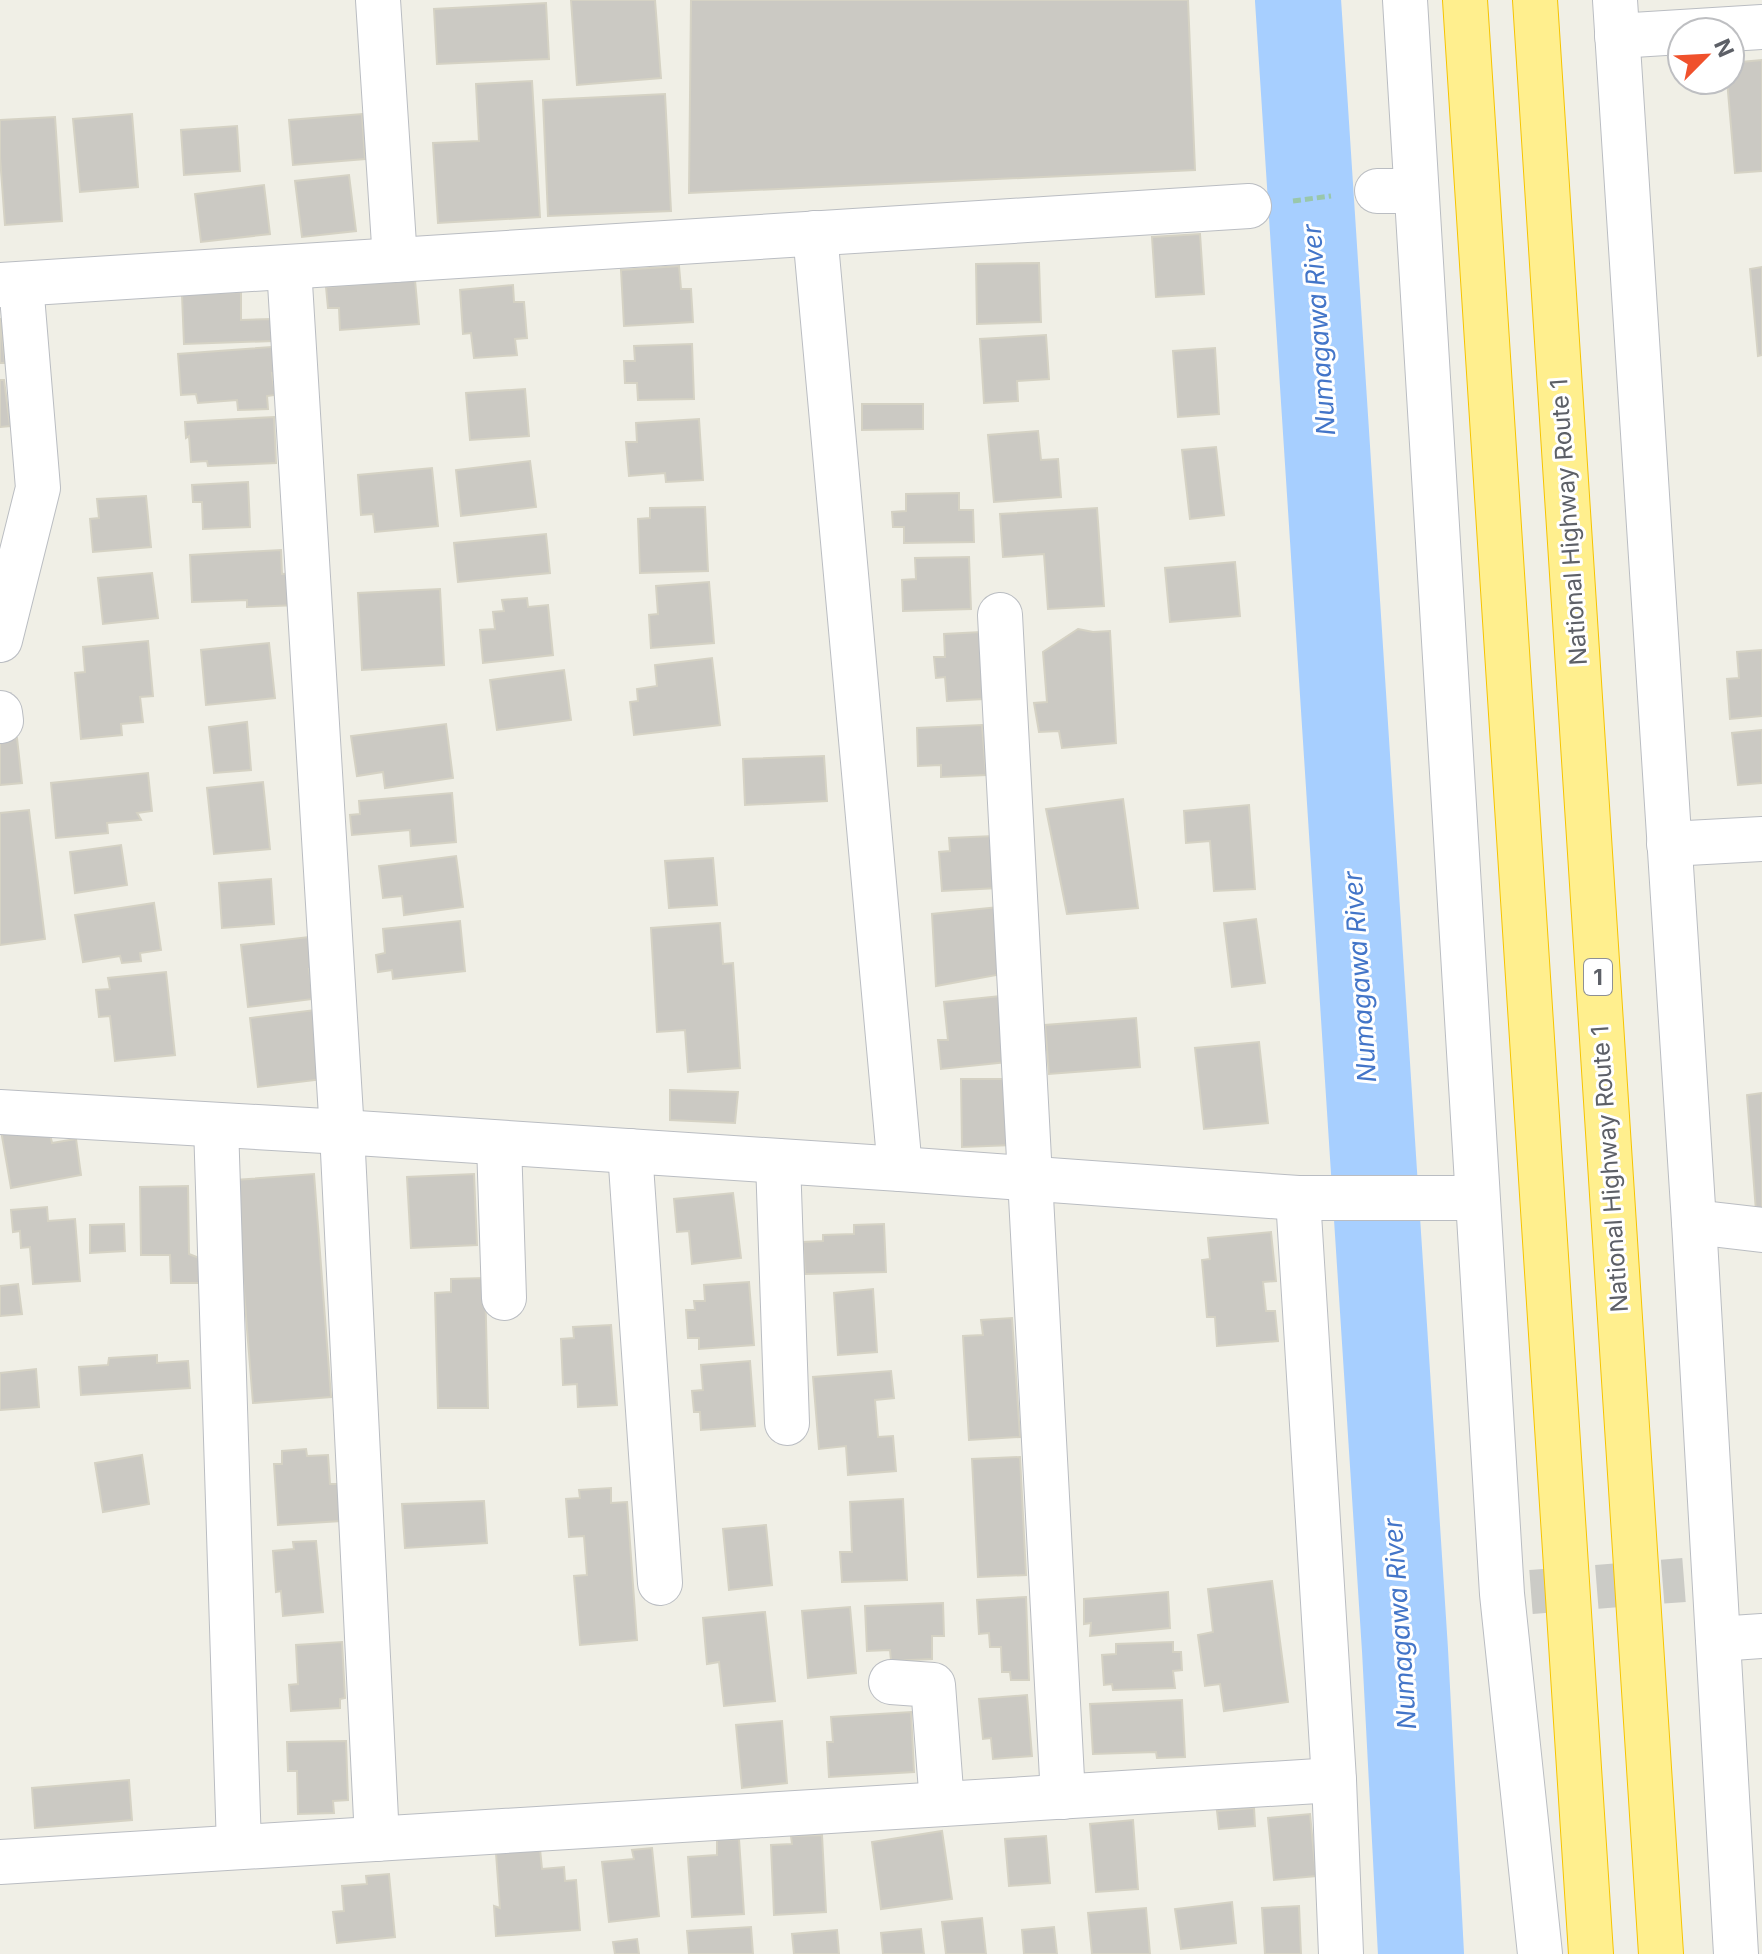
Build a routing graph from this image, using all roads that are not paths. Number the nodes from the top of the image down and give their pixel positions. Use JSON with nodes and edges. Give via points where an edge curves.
{"nodes":[{"id":1,"x":378,"y":0,"type":"edge"},
{"id":2,"x":1405,"y":0,"type":"edge"},
{"id":3,"x":1465,"y":0,"type":"edge"},
{"id":4,"x":1535,"y":0,"type":"edge"},
{"id":5,"x":1616,"y":18,"type":"edge"},
{"id":6,"x":1762,"y":27,"type":"edge"},
{"id":7,"x":1249,"y":206,"type":"road end"},
{"id":8,"x":815,"y":233,"type":"junction"},
{"id":9,"x":395,"y":260,"type":"junction"},
{"id":10,"x":289,"y":267,"type":"junction"},
{"id":11,"x":11,"y":285,"type":"edge"},
{"id":12,"x":1000,"y":615,"type":"dead end"},
{"id":13,"x":0,"y":640,"type":"edge"},
{"id":14,"x":0,"y":713,"type":"edge"},
{"id":15,"x":1,"y":721,"type":"edge"},
{"id":16,"x":1762,"y":839,"type":"edge"},
{"id":17,"x":1669,"y":844,"type":"junction"},
{"id":18,"x":0,"y":1112,"type":"edge"},
{"id":19,"x":216,"y":1125,"type":"junction"},
{"id":20,"x":342,"y":1132,"type":"junction"},
{"id":21,"x":499,"y":1143,"type":"junction"},
{"id":22,"x":630,"y":1151,"type":"junction"},
{"id":23,"x":778,"y":1161,"type":"junction"},
{"id":24,"x":900,"y":1169,"type":"junction"},
{"id":25,"x":1030,"y":1180,"type":"junction"},
{"id":26,"x":1298,"y":1198,"type":"junction"},
{"id":27,"x":1477,"y":1198,"type":"junction"},
{"id":28,"x":1694,"y":1222,"type":"junction"},
{"id":29,"x":1762,"y":1230,"type":"edge"},
{"id":30,"x":504,"y":1298,"type":"dead end"},
{"id":31,"x":787,"y":1423,"type":"dead end"},
{"id":32,"x":660,"y":1583,"type":"dead end"},
{"id":33,"x":1762,"y":1636,"type":"edge"},
{"id":34,"x":1718,"y":1639,"type":"junction"},
{"id":35,"x":891,"y":1682,"type":"dead end"},
{"id":36,"x":1334,"y":1780,"type":"junction"},
{"id":37,"x":1063,"y":1797,"type":"junction"},
{"id":38,"x":942,"y":1804,"type":"junction"},
{"id":39,"x":377,"y":1839,"type":"junction"},
{"id":40,"x":239,"y":1847,"type":"junction"},
{"id":41,"x":0,"y":1862,"type":"edge"},
{"id":42,"x":1341,"y":1954,"type":"edge"},
{"id":43,"x":1540,"y":1954,"type":"edge"},
{"id":44,"x":1591,"y":1954,"type":"edge"},
{"id":45,"x":1661,"y":1954,"type":"edge"},
{"id":46,"x":1736,"y":1954,"type":"edge"}],
"edges":[{"from":1,"to":9,"type":"street"},
{"from":2,"to":27,"type":"street","via":[[1396,191]]},
{"from":3,"to":44,"type":"highway"},
{"from":4,"to":45,"type":"highway","name":"National Highway Route 1","number":"1"},
{"from":5,"to":6,"type":"street"},
{"from":5,"to":17,"type":"street"},
{"from":7,"to":8,"type":"street"},
{"from":8,"to":9,"type":"street"},
{"from":8,"to":24,"type":"street"},
{"from":9,"to":10,"type":"street"},
{"from":10,"to":11,"type":"street"},
{"from":10,"to":20,"type":"street"},
{"from":11,"to":13,"type":"street","via":[[38,488]]},
{"from":12,"to":25,"type":"street"},
{"from":14,"to":15,"type":"street"},
{"from":16,"to":17,"type":"street"},
{"from":17,"to":28,"type":"street"},
{"from":18,"to":19,"type":"street"},
{"from":19,"to":20,"type":"street"},
{"from":19,"to":40,"type":"street"},
{"from":20,"to":21,"type":"street"},
{"from":20,"to":39,"type":"street"},
{"from":21,"to":22,"type":"street"},
{"from":21,"to":30,"type":"street"},
{"from":22,"to":23,"type":"street"},
{"from":22,"to":32,"type":"street"},
{"from":23,"to":24,"type":"street"},
{"from":23,"to":31,"type":"street"},
{"from":24,"to":25,"type":"street"},
{"from":25,"to":26,"type":"street"},
{"from":25,"to":37,"type":"street"},
{"from":26,"to":27,"type":"street"},
{"from":26,"to":36,"type":"street"},
{"from":27,"to":43,"type":"street","via":[[1516,1593]]},
{"from":28,"to":29,"type":"street"},
{"from":28,"to":34,"type":"street","via":[[1700,1579]]},
{"from":33,"to":34,"type":"street"},
{"from":34,"to":46,"type":"street"},
{"from":35,"to":38,"type":"street","via":[[933,1685]]},
{"from":36,"to":37,"type":"street"},
{"from":36,"to":42,"type":"street"},
{"from":37,"to":38,"type":"street"},
{"from":38,"to":39,"type":"street"},
{"from":39,"to":40,"type":"street"},
{"from":40,"to":41,"type":"street"}]}
